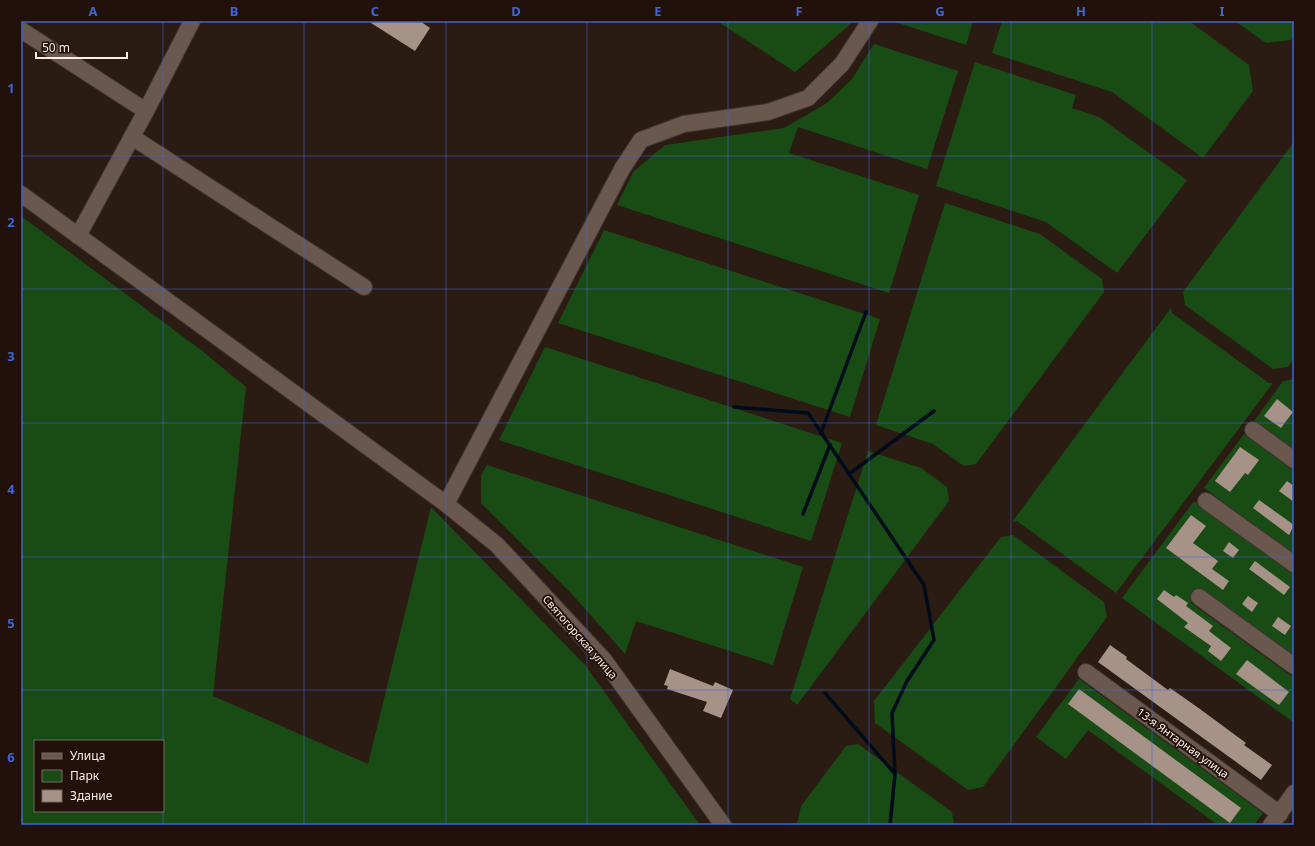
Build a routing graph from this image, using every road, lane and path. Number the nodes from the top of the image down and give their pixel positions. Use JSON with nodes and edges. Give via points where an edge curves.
{"nodes":[{"id":1,"x":192,"y":21,"type":"edge"},
{"id":2,"x":870,"y":21,"type":"edge"},
{"id":3,"x":21,"y":30,"type":"edge"},
{"id":4,"x":146,"y":111,"type":"junction"},
{"id":5,"x":132,"y":137,"type":"junction"},
{"id":6,"x":21,"y":194,"type":"edge"},
{"id":7,"x":78,"y":236,"type":"junction"},
{"id":8,"x":364,"y":287,"type":"dead end"},
{"id":9,"x":1253,"y":430,"type":"dead end"},
{"id":10,"x":1294,"y":460,"type":"edge"},
{"id":11,"x":1206,"y":501,"type":"dead end"},
{"id":12,"x":446,"y":504,"type":"junction"},
{"id":13,"x":1294,"y":564,"type":"edge"},
{"id":14,"x":1199,"y":597,"type":"dead end"},
{"id":15,"x":1294,"y":666,"type":"edge"},
{"id":16,"x":1086,"y":672,"type":"dead end"},
{"id":17,"x":1294,"y":793,"type":"edge"},
{"id":18,"x":1275,"y":819,"type":"edge"},
{"id":19,"x":723,"y":825,"type":"edge"}],
"edges":[{"from":1,"to":4,"type":"street"},
{"from":2,"to":12,"type":"street","via":[[842,64],[808,98],[768,112],[684,124],[641,140],[622,169]]},
{"from":3,"to":4,"type":"street"},
{"from":4,"to":5,"type":"street"},
{"from":5,"to":7,"type":"street"},
{"from":5,"to":8,"type":"street"},
{"from":6,"to":7,"type":"street","name":"Святогорская улица"},
{"from":7,"to":12,"type":"street","name":"Святогорская улица"},
{"from":9,"to":10,"type":"street"},
{"from":11,"to":13,"type":"street"},
{"from":12,"to":19,"type":"street","name":"Святогорская улица","via":[[497,545],[604,660]]},
{"from":14,"to":15,"type":"street"},
{"from":16,"to":18,"type":"street","name":"13-я Янтарная улица"},
{"from":17,"to":18,"type":"street"}]}
